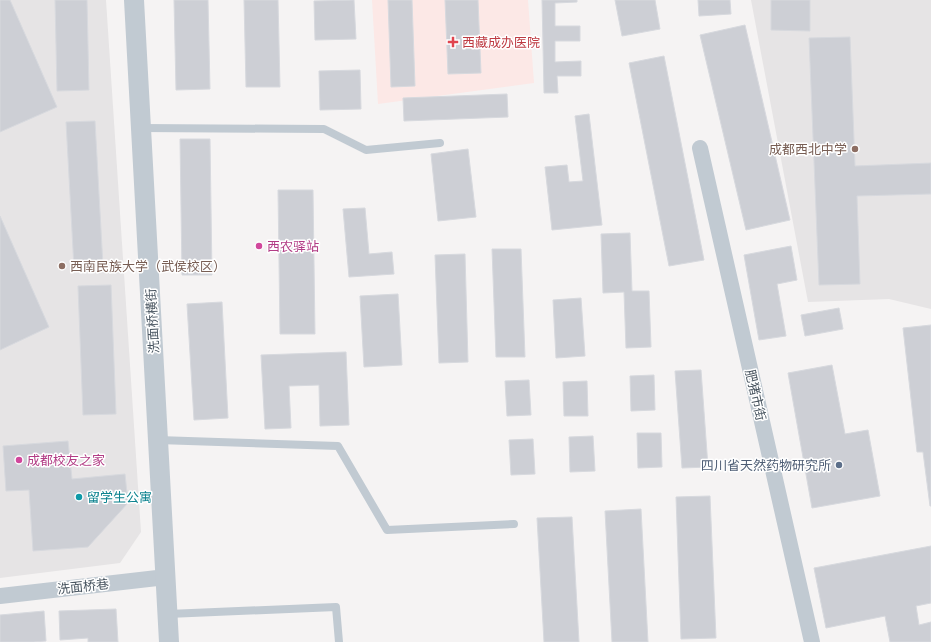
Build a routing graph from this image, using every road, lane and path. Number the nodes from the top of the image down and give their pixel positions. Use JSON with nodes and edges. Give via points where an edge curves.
{"nodes":[{"id":1,"x":134,"y":0,"type":"edge"},
{"id":2,"x":141,"y":128,"type":"junction"},
{"id":3,"x":440,"y":143,"type":"dead end"},
{"id":4,"x":700,"y":148,"type":"dead end"},
{"id":5,"x":158,"y":440,"type":"junction"},
{"id":6,"x":514,"y":524,"type":"dead end"},
{"id":7,"x":166,"y":577,"type":"junction"},
{"id":8,"x":0,"y":596,"type":"edge"},
{"id":9,"x":168,"y":614,"type":"junction"},
{"id":10,"x":169,"y":642,"type":"edge"},
{"id":11,"x":339,"y":642,"type":"edge"},
{"id":12,"x":812,"y":642,"type":"edge"}],
"edges":[{"from":1,"to":2,"type":"street","name":"洗面桥横街"},
{"from":2,"to":3,"type":"lane","via":[[324,129],[366,150]]},
{"from":2,"to":5,"type":"street","name":"洗面桥横街"},
{"from":4,"to":12,"type":"street","name":"肥猪市街"},
{"from":5,"to":6,"type":"lane","via":[[338,446],[387,530]]},
{"from":5,"to":7,"type":"street","name":"洗面桥横街"},
{"from":7,"to":8,"type":"street","name":"洗面桥巷"},
{"from":7,"to":9,"type":"street","name":"洗面桥横街"},
{"from":9,"to":10,"type":"street","name":"洗面桥横街"},
{"from":9,"to":11,"type":"lane","via":[[336,607]]}]}
